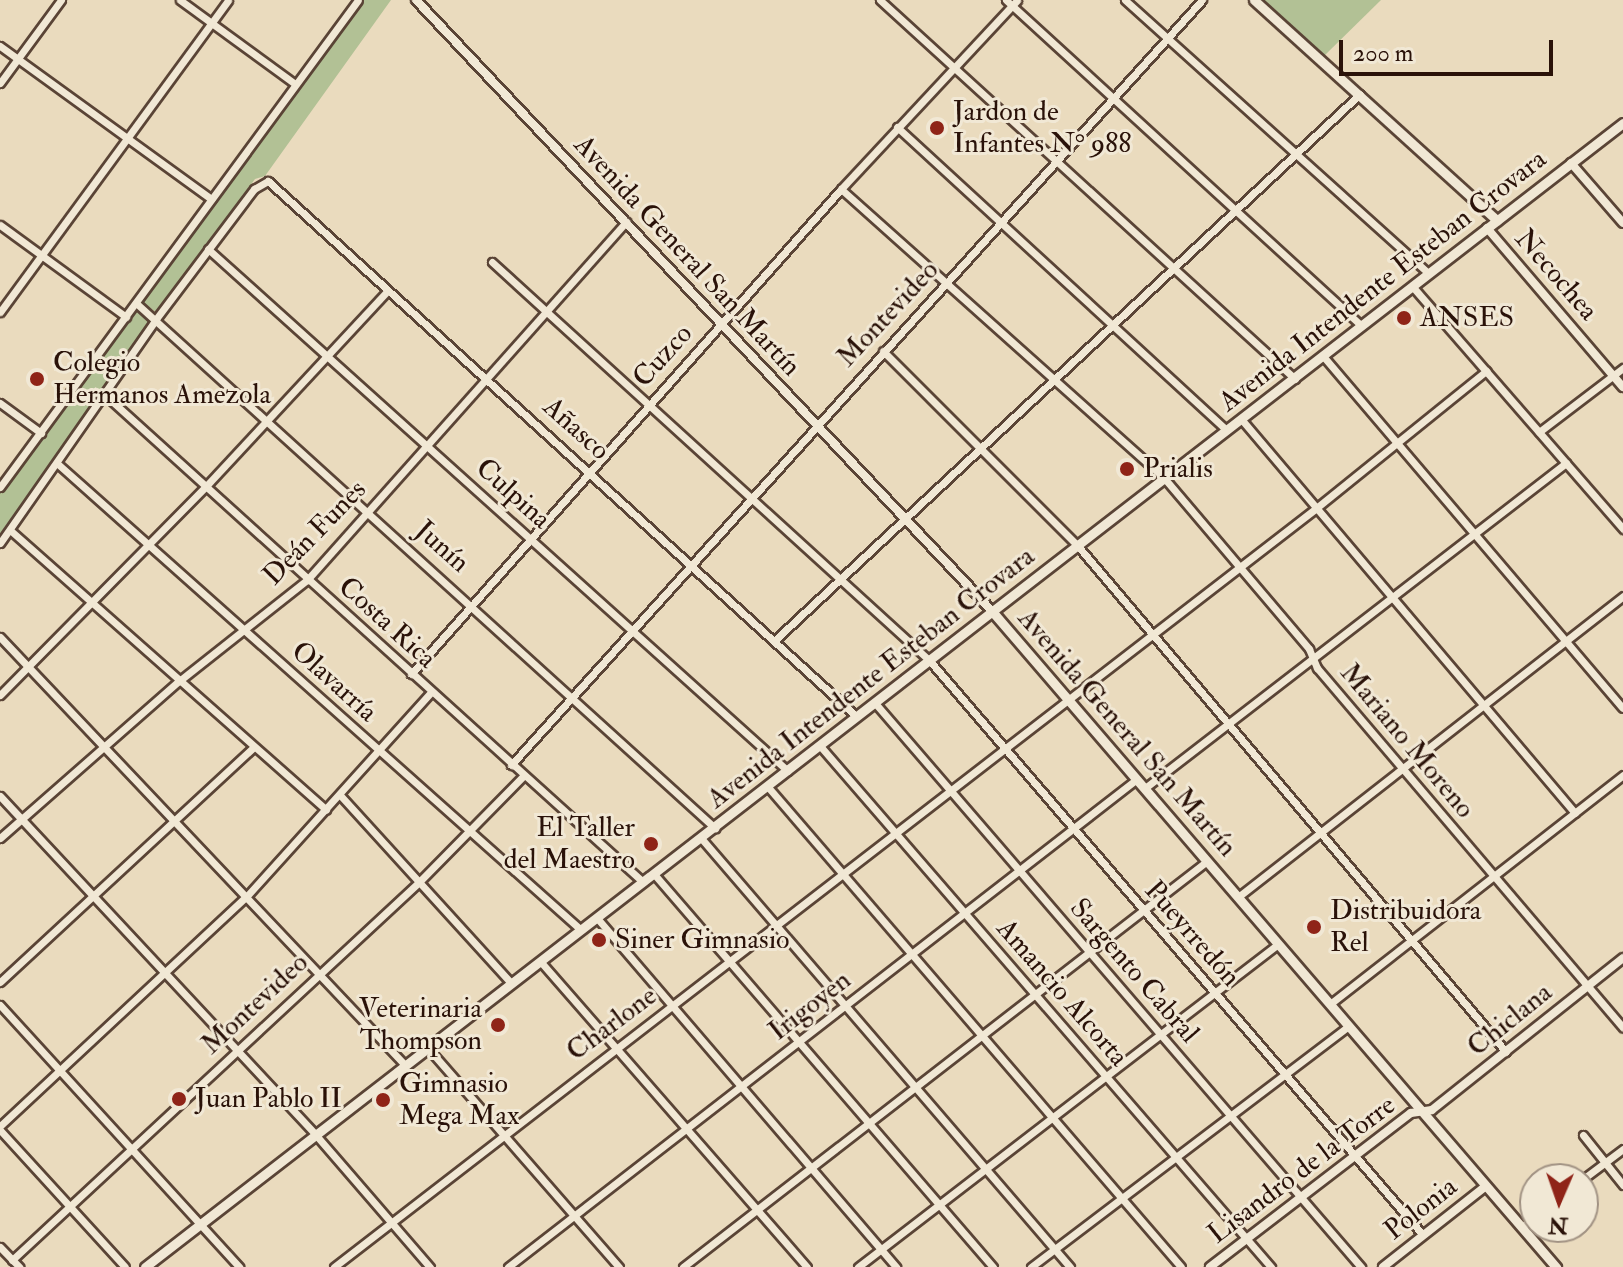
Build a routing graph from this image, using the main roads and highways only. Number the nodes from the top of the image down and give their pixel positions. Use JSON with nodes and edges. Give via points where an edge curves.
{"nodes":[{"id":1,"x":1254,"y":0,"type":"edge"},
{"id":2,"x":1623,"y":123,"type":"edge"},
{"id":3,"x":1497,"y":220,"type":"junction"},
{"id":4,"x":991,"y":610,"type":"junction"},
{"id":5,"x":145,"y":1267,"type":"edge"},
{"id":6,"x":1556,"y":1267,"type":"edge"}],
"edges":[{"from":1,"to":3,"type":"main road"},
{"from":2,"to":3,"type":"main road","name":"Avenida Intendente Esteban Crovara"},
{"from":3,"to":4,"type":"main road","name":"Avenida Intendente Esteban Crovara"},
{"from":4,"to":5,"type":"main road","name":"Avenida Intendente Esteban Crovara"},
{"from":4,"to":6,"type":"main road","name":"Avenida General San Martín"}]}
